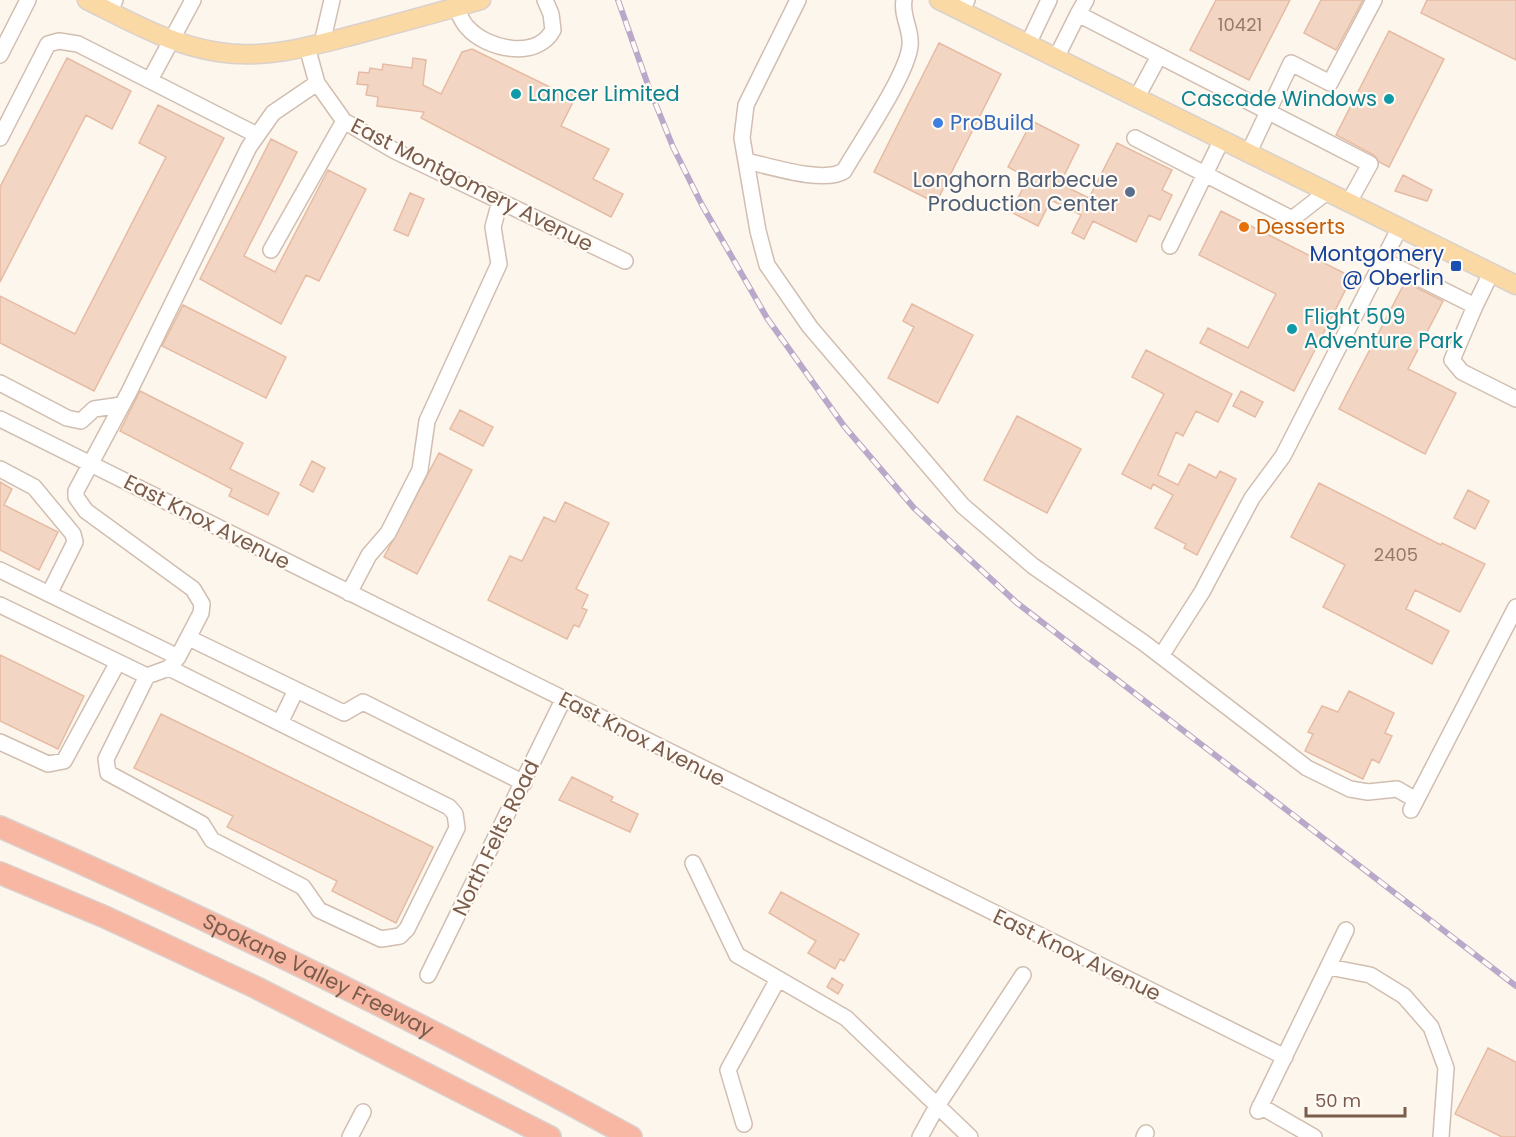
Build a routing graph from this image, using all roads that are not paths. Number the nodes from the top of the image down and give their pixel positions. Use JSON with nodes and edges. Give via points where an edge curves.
{"nodes":[{"id":1,"x":28,"y":0,"type":"edge"},
{"id":2,"x":87,"y":0,"type":"edge"},
{"id":3,"x":193,"y":0,"type":"edge"},
{"id":4,"x":332,"y":0,"type":"edge"},
{"id":5,"x":481,"y":0,"type":"edge"},
{"id":6,"x":545,"y":0,"type":"edge"},
{"id":7,"x":798,"y":0,"type":"edge"},
{"id":8,"x":904,"y":0,"type":"edge"},
{"id":9,"x":939,"y":0,"type":"edge"},
{"id":10,"x":1050,"y":0,"type":"edge"},
{"id":11,"x":1086,"y":0,"type":"edge"},
{"id":12,"x":1374,"y":0,"type":"edge"},
{"id":13,"x":964,"y":5,"type":"edge"},
{"id":14,"x":112,"y":6,"type":"edge"},
{"id":15,"x":456,"y":7,"type":"junction"},
{"id":16,"x":1078,"y":14,"type":"junction"},
{"id":17,"x":171,"y":39,"type":"junction"},
{"id":18,"x":1028,"y":44,"type":"junction"},
{"id":19,"x":315,"y":45,"type":"junction"},
{"id":20,"x":0,"y":55,"type":"edge"},
{"id":21,"x":1159,"y":56,"type":"junction"},
{"id":22,"x":1056,"y":57,"type":"junction"},
{"id":23,"x":150,"y":80,"type":"junction"},
{"id":24,"x":317,"y":83,"type":"junction"},
{"id":25,"x":1137,"y":97,"type":"junction"},
{"id":26,"x":1268,"y":112,"type":"junction"},
{"id":27,"x":344,"y":121,"type":"junction"},
{"id":28,"x":1,"y":134,"type":"edge"},
{"id":29,"x":258,"y":135,"type":"junction"},
{"id":30,"x":1136,"y":138,"type":"dead end"},
{"id":31,"x":1222,"y":139,"type":"junction"},
{"id":32,"x":1249,"y":152,"type":"junction"},
{"id":33,"x":746,"y":161,"type":"junction"},
{"id":34,"x":1205,"y":174,"type":"junction"},
{"id":35,"x":1328,"y":191,"type":"junction"},
{"id":36,"x":500,"y":201,"type":"junction"},
{"id":37,"x":1349,"y":202,"type":"junction"},
{"id":38,"x":1400,"y":227,"type":"junction"},
{"id":39,"x":1170,"y":246,"type":"dead end"},
{"id":40,"x":271,"y":250,"type":"dead end"},
{"id":41,"x":1383,"y":260,"type":"junction"},
{"id":42,"x":626,"y":261,"type":"dead end"},
{"id":43,"x":1491,"y":273,"type":"junction"},
{"id":44,"x":1516,"y":285,"type":"edge"},
{"id":45,"x":1475,"y":306,"type":"junction"},
{"id":46,"x":0,"y":383,"type":"edge"},
{"id":47,"x":1516,"y":399,"type":"edge"},
{"id":48,"x":121,"y":405,"type":"junction"},
{"id":49,"x":0,"y":419,"type":"edge"},
{"id":50,"x":89,"y":463,"type":"junction"},
{"id":51,"x":0,"y":469,"type":"edge"},
{"id":52,"x":0,"y":570,"type":"edge"},
{"id":53,"x":349,"y":593,"type":"junction"},
{"id":54,"x":49,"y":594,"type":"junction"},
{"id":55,"x":0,"y":604,"type":"edge"},
{"id":56,"x":1516,"y":607,"type":"edge"},
{"id":57,"x":189,"y":638,"type":"junction"},
{"id":58,"x":1161,"y":656,"type":"junction"},
{"id":59,"x":117,"y":662,"type":"junction"},
{"id":60,"x":174,"y":662,"type":"junction"},
{"id":61,"x":147,"y":676,"type":"junction"},
{"id":62,"x":296,"y":690,"type":"junction"},
{"id":63,"x":564,"y":700,"type":"junction"},
{"id":64,"x":280,"y":723,"type":"junction"},
{"id":65,"x":0,"y":742,"type":"edge"},
{"id":66,"x":524,"y":783,"type":"junction"},
{"id":67,"x":0,"y":827,"type":"edge"},
{"id":68,"x":693,"y":863,"type":"dead end"},
{"id":69,"x":0,"y":873,"type":"edge"},
{"id":70,"x":1346,"y":930,"type":"dead end"},
{"id":71,"x":1329,"y":967,"type":"junction"},
{"id":72,"x":428,"y":975,"type":"dead end"},
{"id":73,"x":1023,"y":975,"type":"dead end"},
{"id":74,"x":778,"y":979,"type":"junction"},
{"id":75,"x":1284,"y":1057,"type":"junction"},
{"id":76,"x":937,"y":1106,"type":"junction"},
{"id":77,"x":363,"y":1112,"type":"dead end"},
{"id":78,"x":744,"y":1124,"type":"dead end"},
{"id":79,"x":1439,"y":1136,"type":"edge"},
{"id":80,"x":350,"y":1137,"type":"edge"},
{"id":81,"x":550,"y":1137,"type":"edge"},
{"id":82,"x":631,"y":1137,"type":"edge"},
{"id":83,"x":920,"y":1137,"type":"edge"},
{"id":84,"x":970,"y":1137,"type":"edge"},
{"id":85,"x":1314,"y":1137,"type":"edge"}],
"edges":[{"from":1,"to":20,"type":"street"},
{"from":2,"to":14,"type":"main road"},
{"from":3,"to":17,"type":"street"},
{"from":4,"to":19,"type":"street"},
{"from":5,"to":15,"type":"main road"},
{"from":6,"to":15,"type":"street","via":[[553,30],[540,45],[527,48],[501,46],[474,33]]},
{"from":7,"to":33,"type":"street","via":[[746,105],[742,138]]},
{"from":8,"to":33,"type":"street","via":[[909,53],[844,171],[837,176],[812,175]]},
{"from":9,"to":13,"type":"main road"},
{"from":10,"to":18,"type":"street"},
{"from":11,"to":16,"type":"street"},
{"from":12,"to":26,"type":"street","via":[[1330,83],[1291,63]]},
{"from":13,"to":18,"type":"main road"},
{"from":14,"to":17,"type":"main road"},
{"from":15,"to":19,"type":"main road"},
{"from":16,"to":21,"type":"street"},
{"from":16,"to":22,"type":"street"},
{"from":17,"to":19,"type":"main road","via":[[240,54]]},
{"from":17,"to":23,"type":"street"},
{"from":18,"to":22,"type":"main road"},
{"from":19,"to":24,"type":"street","name":"East Montgomery Avenue"},
{"from":21,"to":25,"type":"street"},
{"from":21,"to":26,"type":"street"},
{"from":22,"to":25,"type":"main road"},
{"from":23,"to":28,"type":"street","via":[[78,44],[48,44]]},
{"from":23,"to":29,"type":"street"},
{"from":24,"to":27,"type":"street","name":"East Montgomery Avenue"},
{"from":24,"to":29,"type":"street","via":[[273,113]]},
{"from":25,"to":31,"type":"main road"},
{"from":26,"to":32,"type":"street"},
{"from":26,"to":37,"type":"street","via":[[1370,164]]},
{"from":27,"to":36,"type":"street","name":"East Montgomery Avenue","via":[[395,151]]},
{"from":27,"to":40,"type":"street"},
{"from":29,"to":48,"type":"street"},
{"from":30,"to":34,"type":"street"},
{"from":31,"to":32,"type":"main road"},
{"from":31,"to":34,"type":"street"},
{"from":32,"to":35,"type":"main road"},
{"from":33,"to":58,"type":"street","via":[[767,265],[810,327],[963,506],[1033,566]]},
{"from":34,"to":35,"type":"street","via":[[1292,219]]},
{"from":34,"to":39,"type":"street"},
{"from":35,"to":37,"type":"main road"},
{"from":36,"to":42,"type":"street","name":"East Montgomery Avenue"},
{"from":36,"to":53,"type":"street","via":[[493,227],[499,264],[427,421],[420,470],[388,533],[369,555]]},
{"from":37,"to":38,"type":"main road"},
{"from":38,"to":41,"type":"street"},
{"from":38,"to":43,"type":"main road"},
{"from":41,"to":45,"type":"street"},
{"from":41,"to":58,"type":"street","via":[[1283,456],[1252,498],[1202,592]]},
{"from":43,"to":44,"type":"main road"},
{"from":43,"to":45,"type":"street"},
{"from":45,"to":47,"type":"street","via":[[1452,360],[1462,372]]},
{"from":46,"to":48,"type":"street","via":[[67,418],[81,421],[94,409]]},
{"from":48,"to":50,"type":"street"},
{"from":49,"to":50,"type":"street","name":"East Knox Avenue"},
{"from":50,"to":53,"type":"street","name":"East Knox Avenue"},
{"from":50,"to":57,"type":"street","via":[[76,491],[79,503],[199,597],[201,613]]},
{"from":51,"to":54,"type":"street","via":[[33,487],[73,534],[75,542]]},
{"from":52,"to":54,"type":"street"},
{"from":53,"to":63,"type":"street","name":"East Knox Avenue"},
{"from":54,"to":60,"type":"street"},
{"from":55,"to":59,"type":"street"},
{"from":56,"to":58,"type":"street","via":[[1414,805],[1397,789],[1368,792],[1324,778]]},
{"from":57,"to":60,"type":"street"},
{"from":57,"to":62,"type":"street"},
{"from":59,"to":61,"type":"street"},
{"from":59,"to":65,"type":"street","via":[[64,761],[48,764]]},
{"from":60,"to":61,"type":"street"},
{"from":60,"to":64,"type":"street"},
{"from":61,"to":64,"type":"street","via":[[106,759],[108,773],[202,824],[212,840],[303,887],[319,910],[381,939],[400,936],[457,828],[455,814],[449,807]]},
{"from":62,"to":64,"type":"street"},
{"from":62,"to":66,"type":"street","via":[[344,713],[363,702]]},
{"from":63,"to":66,"type":"street","name":"North Felts Road"},
{"from":63,"to":75,"type":"street","name":"East Knox Avenue"},
{"from":66,"to":72,"type":"street","name":"North Felts Road"},
{"from":67,"to":82,"type":"highway","name":"Spokane Valley Freeway","via":[[223,927],[376,1002]]},
{"from":68,"to":74,"type":"street","via":[[737,955]]},
{"from":69,"to":81,"type":"highway","name":"Spokane Valley Freeway","via":[[255,987]]},
{"from":70,"to":71,"type":"street"},
{"from":71,"to":75,"type":"street"},
{"from":71,"to":79,"type":"street","via":[[1370,975],[1404,996],[1431,1027],[1446,1068]]},
{"from":73,"to":76,"type":"street"},
{"from":74,"to":76,"type":"street","via":[[846,1018]]},
{"from":74,"to":78,"type":"street","via":[[728,1070]]},
{"from":75,"to":85,"type":"street","via":[[1259,1109]]},
{"from":76,"to":83,"type":"street"},
{"from":76,"to":84,"type":"street"},
{"from":77,"to":80,"type":"street"}]}
